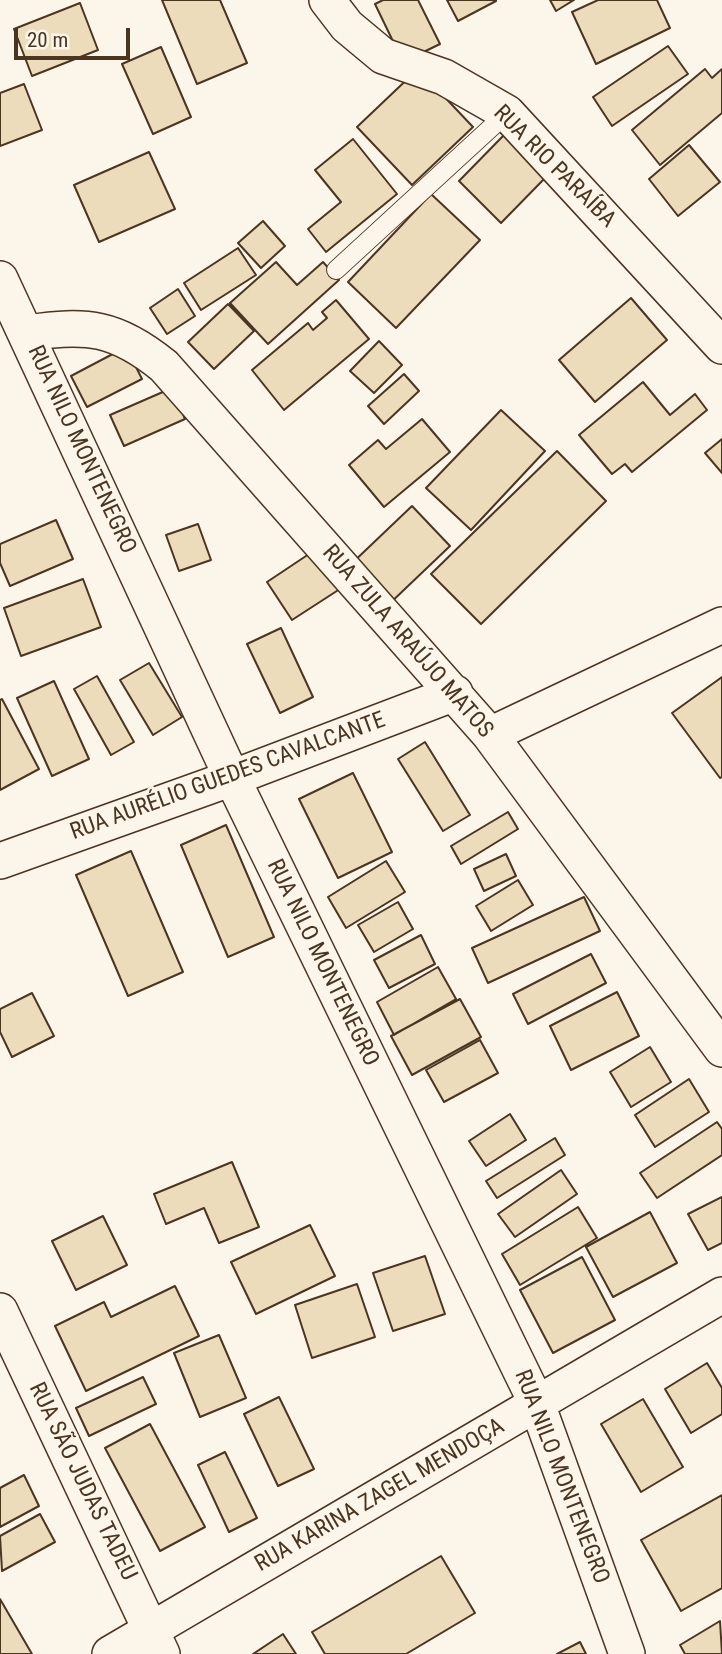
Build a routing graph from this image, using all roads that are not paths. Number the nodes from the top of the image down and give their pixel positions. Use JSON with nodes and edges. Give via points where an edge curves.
{"nodes":[{"id":1,"x":327,"y":0,"type":"edge"},
{"id":2,"x":507,"y":113,"type":"junction"},
{"id":3,"x":336,"y":270,"type":"dead end"},
{"id":4,"x":0,"y":278,"type":"edge"},
{"id":5,"x":27,"y":333,"type":"junction"},
{"id":6,"x":722,"y":346,"type":"edge"},
{"id":7,"x":722,"y":625,"type":"edge"},
{"id":8,"x":455,"y":693,"type":"junction"},
{"id":9,"x":490,"y":734,"type":"junction"},
{"id":10,"x":232,"y":778,"type":"junction"},
{"id":11,"x":0,"y":861,"type":"edge"},
{"id":12,"x":722,"y":1049,"type":"edge"},
{"id":13,"x":722,"y":1295,"type":"edge"},
{"id":14,"x":0,"y":1311,"type":"edge"},
{"id":15,"x":537,"y":1404,"type":"junction"},
{"id":16,"x":157,"y":1642,"type":"edge"},
{"id":17,"x":110,"y":1654,"type":"edge"},
{"id":18,"x":628,"y":1654,"type":"edge"}],
"edges":[{"from":1,"to":2,"type":"street","name":"RUA RIO PARAÍBA","via":[[347,26],[383,56],[444,77]]},
{"from":2,"to":3,"type":"lane"},
{"from":2,"to":6,"type":"street","name":"RUA RIO PARAÍBA"},
{"from":4,"to":5,"type":"street","name":"RUA NILO MONTENEGRO"},
{"from":5,"to":8,"type":"street","name":"RUA ZULA ARAÚJO MATOS","via":[[72,327],[98,330],[146,351],[164,366]]},
{"from":5,"to":10,"type":"street","name":"RUA NILO MONTENEGRO"},
{"from":7,"to":9,"type":"street"},
{"from":8,"to":9,"type":"street","name":"RUA ZULA ARAÚJO MATOS"},
{"from":8,"to":10,"type":"street","name":"RUA AURÉLIO GUEDES CAVALCANTE"},
{"from":9,"to":12,"type":"street","name":"RUA ZULA ARAÚJO MATOS"},
{"from":10,"to":11,"type":"street","name":"RUA AURÉLIO GUEDES CAVALCANTE"},
{"from":10,"to":15,"type":"street","name":"RUA NILO MONTENEGRO"},
{"from":13,"to":15,"type":"street","name":"RUA KARINA ZAGEL MENDOÇA"},
{"from":14,"to":16,"type":"street","name":"RUA SÃO JUDAS TADEU"},
{"from":15,"to":16,"type":"street","name":"RUA KARINA ZAGEL MENDOÇA"},
{"from":15,"to":18,"type":"street","name":"RUA NILO MONTENEGRO"},
{"from":16,"to":17,"type":"street","name":"RUA KARINA ZAGEL MENDOÇA"}]}
